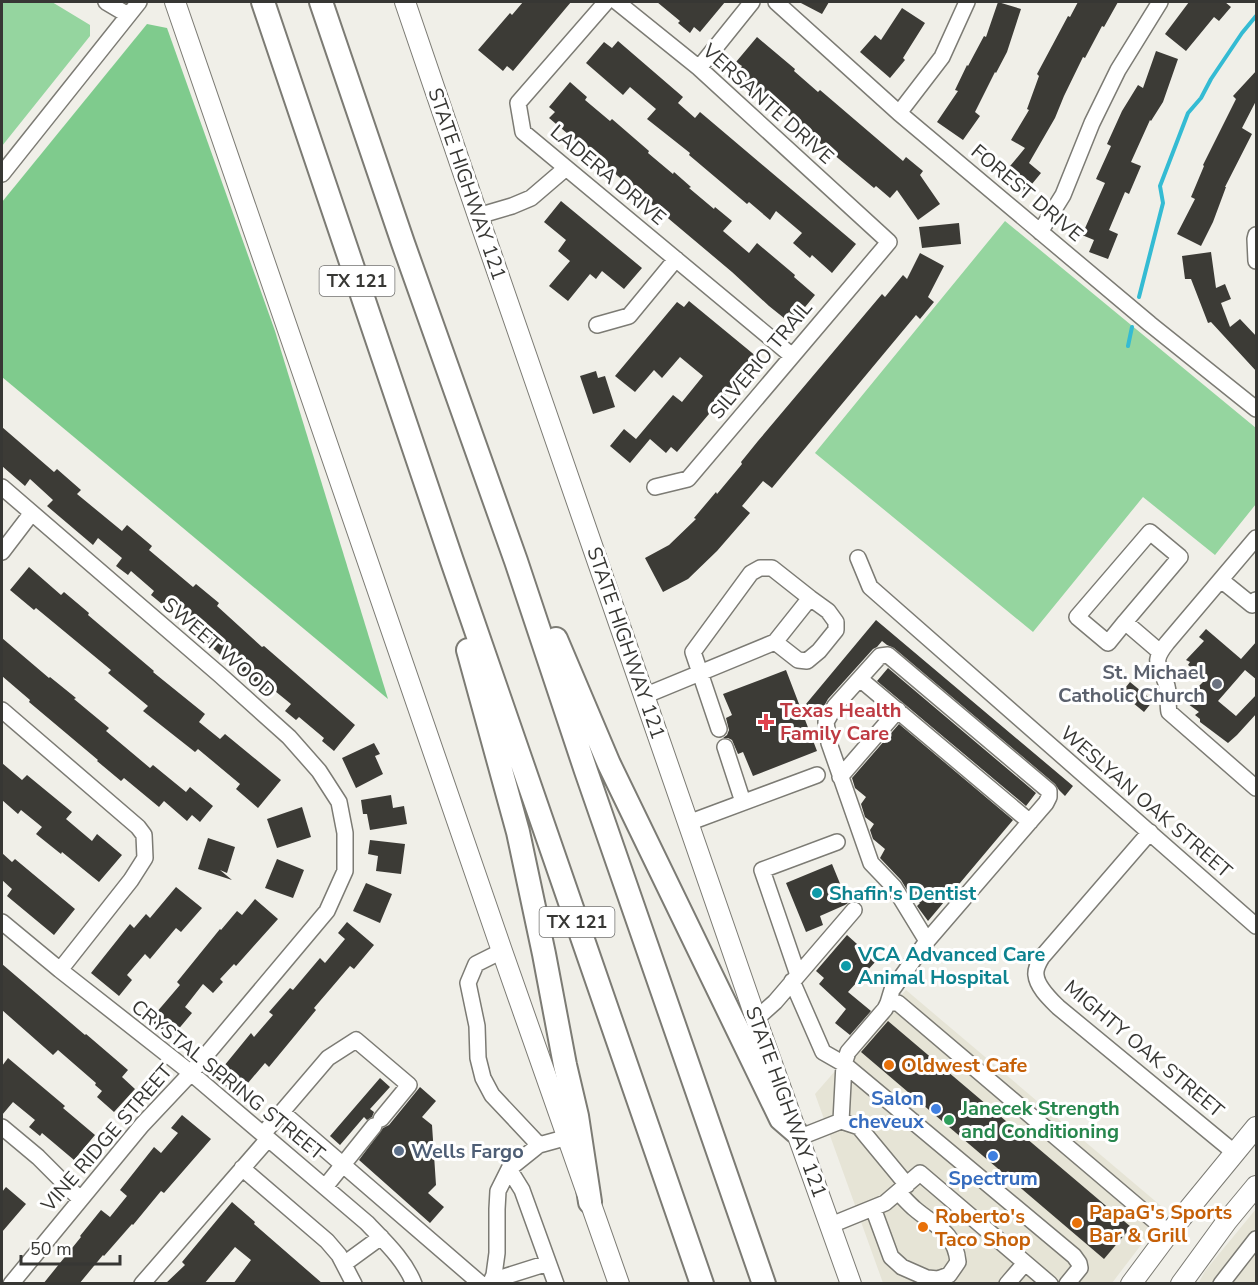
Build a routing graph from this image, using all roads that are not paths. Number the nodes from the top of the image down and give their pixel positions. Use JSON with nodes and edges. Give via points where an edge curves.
{"nodes":[{"id":1,"x":105,"y":2,"type":"edge"},
{"id":2,"x":139,"y":2,"type":"edge"},
{"id":3,"x":176,"y":2,"type":"edge"},
{"id":4,"x":263,"y":2,"type":"edge"},
{"id":5,"x":321,"y":2,"type":"edge"},
{"id":6,"x":405,"y":2,"type":"edge"},
{"id":7,"x":606,"y":2,"type":"edge"},
{"id":8,"x":617,"y":2,"type":"edge"},
{"id":9,"x":752,"y":2,"type":"edge"},
{"id":10,"x":778,"y":2,"type":"edge"},
{"id":11,"x":967,"y":2,"type":"edge"},
{"id":12,"x":1160,"y":2,"type":"edge"},
{"id":13,"x":128,"y":15,"type":"junction"},
{"id":14,"x":699,"y":68,"type":"junction"},
{"id":15,"x":899,"y":113,"type":"junction"},
{"id":16,"x":566,"y":168,"type":"junction"},
{"id":17,"x":2,"y":174,"type":"edge"},
{"id":18,"x":478,"y":216,"type":"junction"},
{"id":19,"x":1040,"y":232,"type":"junction"},
{"id":20,"x":1257,"y":235,"type":"edge"},
{"id":21,"x":889,"y":242,"type":"joint"},
{"id":22,"x":676,"y":259,"type":"junction"},
{"id":23,"x":1257,"y":261,"type":"edge"},
{"id":24,"x":597,"y":325,"type":"dead end"},
{"id":25,"x":791,"y":356,"type":"junction"},
{"id":26,"x":1257,"y":409,"type":"edge"},
{"id":27,"x":2,"y":488,"type":"edge"},
{"id":28,"x":655,"y":488,"type":"dead end"},
{"id":29,"x":31,"y":514,"type":"junction"},
{"id":30,"x":1257,"y":538,"type":"edge"},
{"id":31,"x":2,"y":552,"type":"edge"},
{"id":32,"x":858,"y":558,"type":"dead end"},
{"id":33,"x":452,"y":561,"type":"junction"},
{"id":34,"x":516,"y":561,"type":"junction"},
{"id":35,"x":1221,"y":580,"type":"junction"},
{"id":36,"x":810,"y":598,"type":"junction"},
{"id":37,"x":1257,"y":600,"type":"edge"},
{"id":38,"x":1125,"y":622,"type":"junction"},
{"id":39,"x":775,"y":642,"type":"junction"},
{"id":40,"x":1160,"y":652,"type":"junction"},
{"id":41,"x":699,"y":674,"type":"junction"},
{"id":42,"x":861,"y":679,"type":"junction"},
{"id":43,"x":644,"y":696,"type":"junction"},
{"id":44,"x":2,"y":710,"type":"edge"},
{"id":45,"x":898,"y":710,"type":"junction"},
{"id":46,"x":719,"y":729,"type":"dead end"},
{"id":47,"x":724,"y":747,"type":"dead end"},
{"id":48,"x":817,"y":775,"type":"dead end"},
{"id":49,"x":840,"y":777,"type":"junction"},
{"id":50,"x":1257,"y":788,"type":"edge"},
{"id":51,"x":743,"y":802,"type":"junction"},
{"id":52,"x":1030,"y":822,"type":"junction"},
{"id":53,"x":688,"y":823,"type":"junction"},
{"id":54,"x":1150,"y":832,"type":"junction"},
{"id":55,"x":837,"y":843,"type":"dead end"},
{"id":56,"x":342,"y":877,"type":"joint"},
{"id":57,"x":854,"y":910,"type":"dead end"},
{"id":58,"x":2,"y":922,"type":"edge"},
{"id":59,"x":1257,"y":926,"type":"edge"},
{"id":60,"x":927,"y":942,"type":"junction"},
{"id":61,"x":502,"y":951,"type":"junction"},
{"id":62,"x":60,"y":970,"type":"junction"},
{"id":63,"x":795,"y":978,"type":"junction"},
{"id":64,"x":888,"y":1003,"type":"junction"},
{"id":65,"x":756,"y":1019,"type":"junction"},
{"id":66,"x":844,"y":1064,"type":"junction"},
{"id":67,"x":190,"y":1073,"type":"junction"},
{"id":68,"x":283,"y":1113,"type":"junction"},
{"id":69,"x":841,"y":1120,"type":"junction"},
{"id":70,"x":2,"y":1127,"type":"edge"},
{"id":71,"x":1257,"y":1127,"type":"edge"},
{"id":72,"x":797,"y":1135,"type":"junction"},
{"id":73,"x":266,"y":1137,"type":"junction"},
{"id":74,"x":568,"y":1137,"type":"junction"},
{"id":75,"x":539,"y":1145,"type":"junction"},
{"id":76,"x":1235,"y":1153,"type":"junction"},
{"id":77,"x":342,"y":1165,"type":"junction"},
{"id":78,"x":242,"y":1168,"type":"junction"},
{"id":79,"x":509,"y":1169,"type":"junction"},
{"id":80,"x":325,"y":1186,"type":"junction"},
{"id":81,"x":1257,"y":1186,"type":"edge"},
{"id":82,"x":902,"y":1188,"type":"junction"},
{"id":83,"x":80,"y":1199,"type":"junction"},
{"id":84,"x":590,"y":1202,"type":"junction"},
{"id":85,"x":873,"y":1208,"type":"junction"},
{"id":86,"x":831,"y":1226,"type":"junction"},
{"id":87,"x":1169,"y":1233,"type":"junction"},
{"id":88,"x":381,"y":1237,"type":"junction"},
{"id":89,"x":1257,"y":1239,"type":"edge"},
{"id":90,"x":548,"y":1263,"type":"junction"},
{"id":91,"x":1025,"y":1263,"type":"junction"},
{"id":92,"x":344,"y":1264,"type":"junction"},
{"id":93,"x":488,"y":1283,"type":"edge"},
{"id":94,"x":11,"y":1284,"type":"edge"},
{"id":95,"x":142,"y":1284,"type":"edge"},
{"id":96,"x":354,"y":1284,"type":"edge"},
{"id":97,"x":414,"y":1284,"type":"edge"},
{"id":98,"x":556,"y":1284,"type":"edge"},
{"id":99,"x":619,"y":1284,"type":"edge"},
{"id":100,"x":702,"y":1284,"type":"edge"},
{"id":101,"x":764,"y":1284,"type":"edge"},
{"id":102,"x":851,"y":1284,"type":"edge"},
{"id":103,"x":1007,"y":1284,"type":"edge"},
{"id":104,"x":1050,"y":1284,"type":"edge"},
{"id":105,"x":1067,"y":1284,"type":"edge"},
{"id":106,"x":1131,"y":1284,"type":"edge"},
{"id":107,"x":1181,"y":1284,"type":"edge"},
{"id":108,"x":1221,"y":1284,"type":"edge"}],
"edges":[{"from":1,"to":13,"type":"street"},
{"from":2,"to":13,"type":"street"},
{"from":3,"to":61,"type":"main road"},
{"from":4,"to":33,"type":"highway","number":"TX 121"},
{"from":5,"to":34,"type":"highway","number":"TX 121"},
{"from":6,"to":18,"type":"main road","name":"STATE HIGHWAY 121"},
{"from":7,"to":16,"type":"street","name":"LADERA DRIVE","via":[[518,103],[523,132]]},
{"from":8,"to":14,"type":"street","name":"VERSANTE DRIVE"},
{"from":9,"to":14,"type":"street"},
{"from":10,"to":15,"type":"street","name":"FOREST DRIVE"},
{"from":11,"to":15,"type":"street","via":[[942,57]]},
{"from":12,"to":19,"type":"street","via":[[1118,70],[1063,195]]},
{"from":13,"to":17,"type":"street"},
{"from":14,"to":21,"type":"street","name":"VERSANTE DRIVE"},
{"from":15,"to":19,"type":"street","name":"FOREST DRIVE"},
{"from":16,"to":18,"type":"street","via":[[531,198]]},
{"from":16,"to":22,"type":"street","name":"LADERA DRIVE"},
{"from":18,"to":43,"type":"main road","name":"STATE HIGHWAY 121"},
{"from":19,"to":26,"type":"street","name":"FOREST DRIVE"},
{"from":20,"to":23,"type":"street"},
{"from":21,"to":25,"type":"street","name":"SILVERIO TRAIL"},
{"from":22,"to":24,"type":"street","via":[[629,316]]},
{"from":22,"to":25,"type":"street","name":"LADERA DRIVE"},
{"from":25,"to":28,"type":"street","name":"SILVERIO TRAIL","via":[[688,479]]},
{"from":27,"to":29,"type":"street","name":"SWEET WOOD"},
{"from":29,"to":31,"type":"street"},
{"from":29,"to":56,"type":"street","name":"SWEET WOOD","via":[[220,675],[289,737],[319,771],[339,802],[345,833]]},
{"from":30,"to":35,"type":"street"},
{"from":32,"to":54,"type":"street","name":"WESLYAN OAK STREET","via":[[870,587]]},
{"from":33,"to":84,"type":"highway","via":[[458,611],[518,831],[577,1116]]},
{"from":33,"to":100,"type":"highway","number":"TX 121"},
{"from":34,"to":72,"type":"highway","via":[[542,605],[609,764],[781,1119]]},
{"from":34,"to":101,"type":"highway","number":"TX 121"},
{"from":35,"to":37,"type":"street","via":[[1252,605]]},
{"from":35,"to":40,"type":"street"},
{"from":36,"to":39,"type":"street"},
{"from":36,"to":39,"type":"street","via":[[828,611],[836,622],[836,630],[807,661],[798,660]]},
{"from":36,"to":41,"type":"street","via":[[772,568],[751,573],[693,651]]},
{"from":38,"to":38,"type":"street","via":[[1108,643],[1077,617],[1149,532],[1180,557]]},
{"from":38,"to":40,"type":"street"},
{"from":39,"to":41,"type":"street"},
{"from":40,"to":50,"type":"street","via":[[1158,668],[1167,684],[1169,712]]},
{"from":41,"to":43,"type":"street"},
{"from":41,"to":46,"type":"street"},
{"from":42,"to":45,"type":"street"},
{"from":42,"to":49,"type":"street","via":[[835,706],[826,722]]},
{"from":42,"to":52,"type":"street","via":[[880,656],[888,655],[1049,791],[1046,803]]},
{"from":43,"to":53,"type":"main road","name":"STATE HIGHWAY 121"},
{"from":44,"to":62,"type":"street","via":[[144,835],[145,858]]},
{"from":45,"to":49,"type":"street"},
{"from":45,"to":52,"type":"street"},
{"from":47,"to":51,"type":"street"},
{"from":48,"to":51,"type":"street"},
{"from":49,"to":60,"type":"street","via":[[872,863],[894,887]]},
{"from":51,"to":53,"type":"street"},
{"from":52,"to":60,"type":"street"},
{"from":53,"to":65,"type":"main road","name":"STATE HIGHWAY 121"},
{"from":54,"to":59,"type":"street","name":"WESLYAN OAK STREET"},
{"from":54,"to":76,"type":"street","name":"MIGHTY OAK STREET","via":[[1042,957],[1036,976],[1058,1007]]},
{"from":55,"to":63,"type":"street","via":[[762,870]]},
{"from":56,"to":67,"type":"street","name":"VINE RIDGE STREET","via":[[327,911]]},
{"from":57,"to":63,"type":"street"},
{"from":58,"to":62,"type":"street","name":"CRYSTAL SPRING STREET"},
{"from":60,"to":64,"type":"street","via":[[892,990]]},
{"from":61,"to":74,"type":"main road"},
{"from":61,"to":75,"type":"street","via":[[476,964],[468,982],[477,1026],[478,1058],[492,1095]]},
{"from":62,"to":67,"type":"street","name":"CRYSTAL SPRING STREET"},
{"from":63,"to":65,"type":"street"},
{"from":63,"to":66,"type":"street","via":[[823,1052]]},
{"from":64,"to":66,"type":"street","via":[[848,1052]]},
{"from":64,"to":87,"type":"street","via":[[898,1003]]},
{"from":65,"to":72,"type":"main road","name":"STATE HIGHWAY 121"},
{"from":66,"to":69,"type":"street"},
{"from":66,"to":105,"type":"street","via":[[1074,1256],[1080,1268]]},
{"from":67,"to":73,"type":"street","name":"CRYSTAL SPRING STREET"},
{"from":67,"to":83,"type":"street","name":"VINE RIDGE STREET"},
{"from":68,"to":73,"type":"street"},
{"from":68,"to":77,"type":"street"},
{"from":68,"to":77,"type":"street","via":[[328,1059],[356,1040],[409,1085]]},
{"from":69,"to":72,"type":"street"},
{"from":69,"to":82,"type":"street","via":[[859,1127]]},
{"from":70,"to":83,"type":"street"},
{"from":71,"to":76,"type":"main road"},
{"from":72,"to":86,"type":"main road","name":"STATE HIGHWAY 121"},
{"from":73,"to":78,"type":"street"},
{"from":73,"to":80,"type":"street","name":"CRYSTAL SPRING STREET"},
{"from":74,"to":75,"type":"street"},
{"from":74,"to":84,"type":"main road"},
{"from":75,"to":79,"type":"street"},
{"from":76,"to":87,"type":"main road"},
{"from":77,"to":80,"type":"street"},
{"from":77,"to":93,"type":"street"},
{"from":78,"to":92,"type":"street","via":[[327,1241]]},
{"from":78,"to":95,"type":"street"},
{"from":79,"to":90,"type":"street","via":[[522,1190]]},
{"from":79,"to":93,"type":"street","via":[[498,1191],[497,1253],[494,1275]]},
{"from":80,"to":88,"type":"street","name":"CRYSTAL SPRING STREET"},
{"from":81,"to":107,"type":"main road"},
{"from":82,"to":85,"type":"street"},
{"from":82,"to":85,"type":"street","via":[[913,1208],[951,1238],[958,1262],[948,1275],[927,1278],[896,1262]]},
{"from":82,"to":91,"type":"street","via":[[920,1173]]},
{"from":83,"to":94,"type":"street","name":"VINE RIDGE STREET"},
{"from":84,"to":99,"type":"main road"},
{"from":85,"to":86,"type":"street"},
{"from":86,"to":102,"type":"main road","name":"STATE HIGHWAY 121"},
{"from":87,"to":106,"type":"main road"},
{"from":88,"to":92,"type":"street"},
{"from":88,"to":97,"type":"street","name":"CRYSTAL SPRING STREET"},
{"from":89,"to":108,"type":"street"},
{"from":90,"to":93,"type":"street"},
{"from":90,"to":98,"type":"street"},
{"from":91,"to":103,"type":"street"},
{"from":91,"to":104,"type":"street"},
{"from":92,"to":96,"type":"street"}]}
